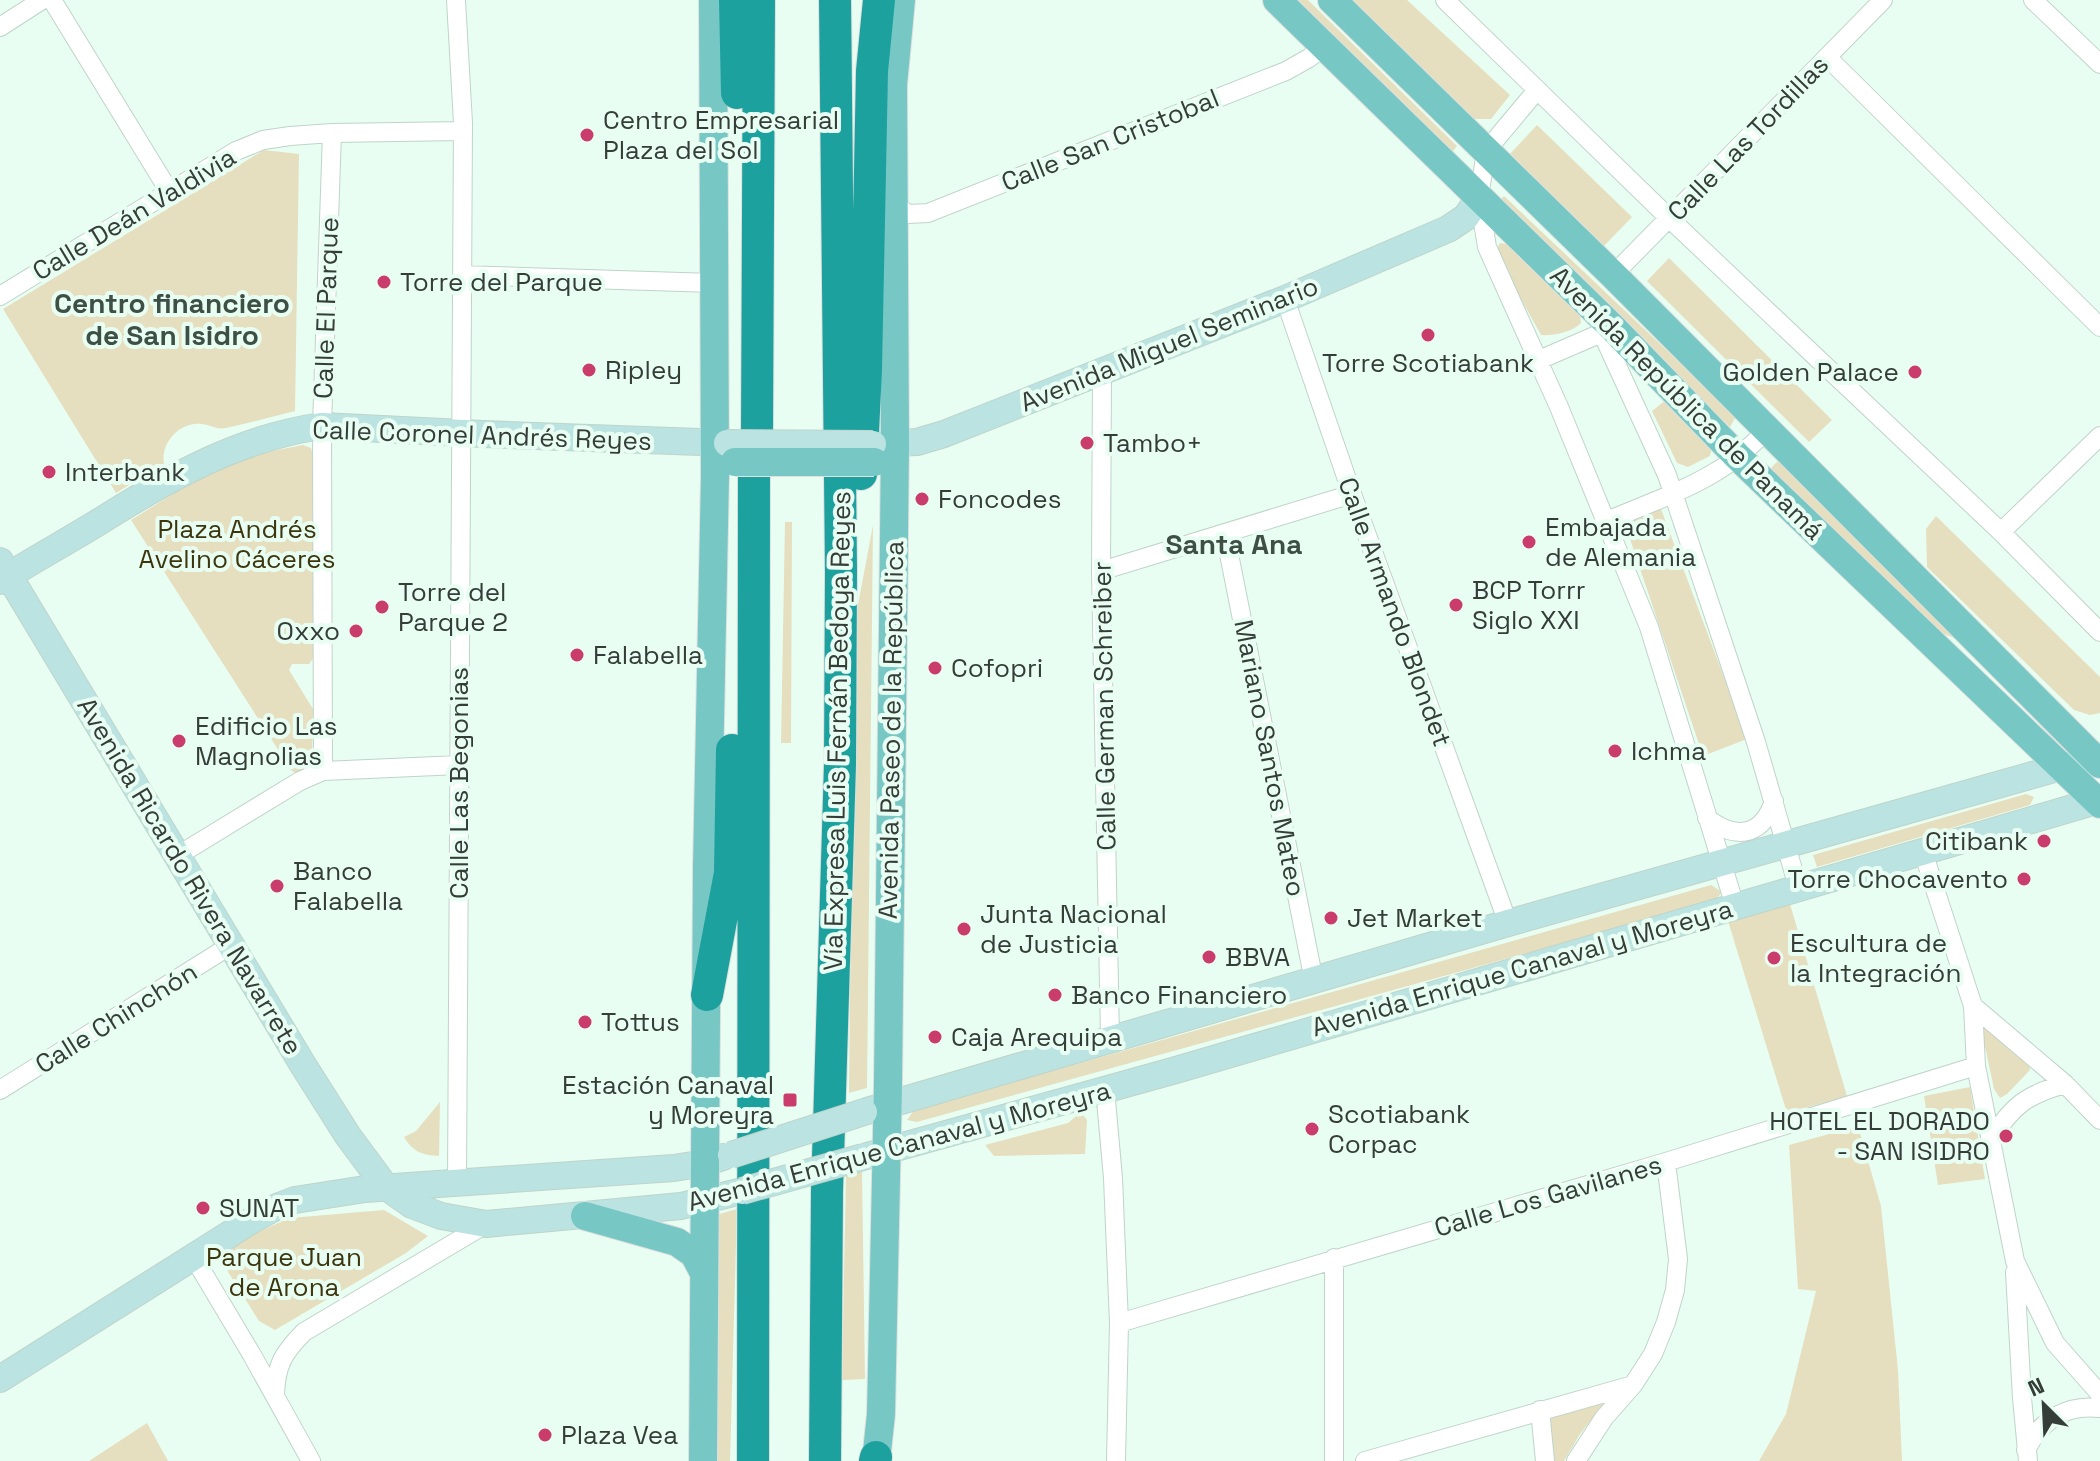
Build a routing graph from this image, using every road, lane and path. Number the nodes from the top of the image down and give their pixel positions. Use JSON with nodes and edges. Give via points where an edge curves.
{"nodes":[{"id":1,"x":42,"y":0,"type":"edge"},
{"id":2,"x":52,"y":0,"type":"edge"},
{"id":3,"x":456,"y":0,"type":"edge"},
{"id":4,"x":713,"y":0,"type":"edge"},
{"id":5,"x":735,"y":0,"type":"edge"},
{"id":6,"x":759,"y":0,"type":"edge"},
{"id":7,"x":835,"y":0,"type":"edge"},
{"id":8,"x":879,"y":0,"type":"edge"},
{"id":9,"x":901,"y":0,"type":"edge"},
{"id":10,"x":1277,"y":0,"type":"edge"},
{"id":11,"x":1332,"y":0,"type":"edge"},
{"id":12,"x":1445,"y":0,"type":"edge"},
{"id":13,"x":1883,"y":0,"type":"edge"},
{"id":14,"x":2033,"y":0,"type":"edge"},
{"id":15,"x":0,"y":27,"type":"edge"},
{"id":16,"x":1325,"y":46,"type":"junction"},
{"id":17,"x":1827,"y":57,"type":"junction"},
{"id":18,"x":2100,"y":64,"type":"edge"},
{"id":19,"x":1537,"y":90,"type":"junction"},
{"id":20,"x":463,"y":131,"type":"junction"},
{"id":21,"x":332,"y":133,"type":"junction"},
{"id":22,"x":1486,"y":151,"type":"junction"},
{"id":23,"x":169,"y":191,"type":"junction"},
{"id":24,"x":1479,"y":198,"type":"junction"},
{"id":25,"x":892,"y":203,"type":"junction"},
{"id":26,"x":1670,"y":219,"type":"junction"},
{"id":27,"x":757,"y":273,"type":"junction"},
{"id":28,"x":462,"y":275,"type":"junction"},
{"id":29,"x":1613,"y":275,"type":"junction"},
{"id":30,"x":713,"y":283,"type":"junction"},
{"id":31,"x":0,"y":296,"type":"edge"},
{"id":32,"x":1285,"y":299,"type":"junction"},
{"id":33,"x":2100,"y":327,"type":"edge"},
{"id":34,"x":1608,"y":330,"type":"junction"},
{"id":35,"x":1539,"y":360,"type":"junction"},
{"id":36,"x":1102,"y":372,"type":"junction"},
{"id":37,"x":322,"y":426,"type":"junction"},
{"id":38,"x":1766,"y":431,"type":"junction"},
{"id":39,"x":461,"y":433,"type":"junction"},
{"id":40,"x":2100,"y":436,"type":"edge"},
{"id":41,"x":730,"y":452,"type":"junction"},
{"id":42,"x":1738,"y":457,"type":"junction"},
{"id":43,"x":884,"y":458,"type":"junction"},
{"id":44,"x":1673,"y":493,"type":"junction"},
{"id":45,"x":1352,"y":494,"type":"junction"},
{"id":46,"x":1607,"y":521,"type":"junction"},
{"id":47,"x":2001,"y":532,"type":"junction"},
{"id":48,"x":1225,"y":534,"type":"junction"},
{"id":49,"x":841,"y":571,"type":"junction"},
{"id":50,"x":1101,"y":571,"type":"junction"},
{"id":51,"x":3,"y":573,"type":"edge"},
{"id":52,"x":2100,"y":632,"type":"edge"},
{"id":53,"x":2098,"y":759,"type":"edge"},
{"id":54,"x":459,"y":765,"type":"junction"},
{"id":55,"x":2061,"y":768,"type":"junction"},
{"id":56,"x":323,"y":771,"type":"junction"},
{"id":57,"x":1774,"y":801,"type":"junction"},
{"id":58,"x":2099,"y":801,"type":"edge"},
{"id":59,"x":1707,"y":818,"type":"junction"},
{"id":60,"x":1786,"y":845,"type":"junction"},
{"id":61,"x":1923,"y":852,"type":"junction"},
{"id":62,"x":177,"y":856,"type":"junction"},
{"id":63,"x":1722,"y":864,"type":"junction"},
{"id":64,"x":1798,"y":887,"type":"junction"},
{"id":65,"x":1735,"y":906,"type":"junction"},
{"id":66,"x":1508,"y":923,"type":"junction"},
{"id":67,"x":231,"y":945,"type":"junction"},
{"id":68,"x":1314,"y":981,"type":"junction"},
{"id":69,"x":707,"y":995,"type":"junction"},
{"id":70,"x":1973,"y":1006,"type":"junction"},
{"id":71,"x":1110,"y":1039,"type":"junction"},
{"id":72,"x":1976,"y":1066,"type":"junction"},
{"id":73,"x":2065,"y":1084,"type":"junction"},
{"id":74,"x":1105,"y":1089,"type":"junction"},
{"id":75,"x":0,"y":1090,"type":"edge"},
{"id":76,"x":875,"y":1109,"type":"junction"},
{"id":77,"x":2100,"y":1120,"type":"edge"},
{"id":78,"x":1992,"y":1139,"type":"junction"},
{"id":79,"x":875,"y":1154,"type":"junction"},
{"id":80,"x":718,"y":1159,"type":"junction"},
{"id":81,"x":1666,"y":1162,"type":"junction"},
{"id":82,"x":457,"y":1182,"type":"junction"},
{"id":83,"x":385,"y":1186,"type":"junction"},
{"id":84,"x":705,"y":1201,"type":"junction"},
{"id":85,"x":585,"y":1216,"type":"junction"},
{"id":86,"x":486,"y":1224,"type":"junction"},
{"id":87,"x":193,"y":1256,"type":"junction"},
{"id":88,"x":1334,"y":1258,"type":"junction"},
{"id":89,"x":2015,"y":1261,"type":"junction"},
{"id":90,"x":704,"y":1273,"type":"junction"},
{"id":91,"x":1119,"y":1323,"type":"junction"},
{"id":92,"x":0,"y":1379,"type":"edge"},
{"id":93,"x":1633,"y":1385,"type":"junction"},
{"id":94,"x":2100,"y":1394,"type":"edge"},
{"id":95,"x":275,"y":1395,"type":"junction"},
{"id":96,"x":2100,"y":1408,"type":"edge"},
{"id":97,"x":1540,"y":1410,"type":"junction"},
{"id":98,"x":2027,"y":1456,"type":"edge"},
{"id":99,"x":876,"y":1460,"type":"edge"},
{"id":100,"x":311,"y":1461,"type":"edge"},
{"id":101,"x":703,"y":1461,"type":"edge"},
{"id":102,"x":753,"y":1461,"type":"edge"},
{"id":103,"x":825,"y":1461,"type":"edge"},
{"id":104,"x":1116,"y":1461,"type":"edge"},
{"id":105,"x":1334,"y":1461,"type":"edge"},
{"id":106,"x":1365,"y":1461,"type":"edge"},
{"id":107,"x":1545,"y":1461,"type":"edge"},
{"id":108,"x":1576,"y":1461,"type":"edge"}],
"edges":[{"from":1,"to":15,"type":"street"},
{"from":2,"to":23,"type":"street"},
{"from":3,"to":20,"type":"street","name":"Calle Las Begonias"},
{"from":4,"to":30,"type":"main road"},
{"from":5,"to":27,"type":"highway","via":[[738,172]]},
{"from":6,"to":27,"type":"highway"},
{"from":7,"to":49,"type":"highway","name":"Vía Expresa Luis Fernán Bedoya Reyes"},
{"from":8,"to":49,"type":"highway","via":[[872,71],[860,499]]},
{"from":9,"to":25,"type":"main road","name":"Avenida Paseo de la República","via":[[893,85]]},
{"from":10,"to":16,"type":"main road","name":"Avenida República de Panamá"},
{"from":11,"to":22,"type":"main road","name":"Avenida República de Panamá"},
{"from":12,"to":19,"type":"street"},
{"from":13,"to":17,"type":"street","name":"Calle Las Tordillas"},
{"from":14,"to":18,"type":"street"},
{"from":16,"to":24,"type":"main road","name":"Avenida República de Panamá"},
{"from":16,"to":25,"type":"street","name":"Calle San Cristobal","via":[[1286,71],[928,213],[908,214]]},
{"from":17,"to":26,"type":"street","name":"Calle Las Tordillas"},
{"from":17,"to":33,"type":"street"},
{"from":19,"to":22,"type":"street"},
{"from":19,"to":26,"type":"street"},
{"from":20,"to":21,"type":"street","name":"Calle Deán Valdivia"},
{"from":20,"to":28,"type":"street","name":"Calle Las Begonias"},
{"from":21,"to":23,"type":"street","name":"Calle Deán Valdivia","via":[[263,140]]},
{"from":21,"to":37,"type":"street","name":"Calle El Parque"},
{"from":22,"to":24,"type":"street"},
{"from":22,"to":29,"type":"main road","name":"Avenida República de Panamá"},
{"from":23,"to":31,"type":"street","name":"Calle Deán Valdivia"},
{"from":24,"to":32,"type":"street","name":"Avenida Miguel Seminario","via":[[1466,217],[1448,229]]},
{"from":24,"to":34,"type":"main road","name":"Avenida República de Panamá"},
{"from":24,"to":35,"type":"street","via":[[1487,247]]},
{"from":25,"to":43,"type":"main road","name":"Avenida Paseo de la República"},
{"from":26,"to":29,"type":"street","name":"Calle Las Tordillas"},
{"from":26,"to":47,"type":"street"},
{"from":27,"to":41,"type":"highway"},
{"from":28,"to":30,"type":"street"},
{"from":28,"to":39,"type":"street","name":"Calle Las Begonias"},
{"from":29,"to":38,"type":"main road","name":"Avenida República de Panamá"},
{"from":30,"to":41,"type":"main road"},
{"from":32,"to":36,"type":"street","name":"Avenida Miguel Seminario"},
{"from":32,"to":45,"type":"street","name":"Calle Armando Blondet"},
{"from":34,"to":35,"type":"street"},
{"from":34,"to":42,"type":"main road","name":"Avenida República de Panamá"},
{"from":34,"to":44,"type":"street"},
{"from":35,"to":46,"type":"street"},
{"from":36,"to":43,"type":"street","name":"Avenida Miguel Seminario"},
{"from":36,"to":50,"type":"street","name":"Calle German Schreiber"},
{"from":37,"to":39,"type":"street","name":"Calle Coronel Andrés Reyes"},
{"from":37,"to":51,"type":"street","name":"Calle Coronel Andrés Reyes","via":[[297,429],[191,467]]},
{"from":37,"to":56,"type":"street","name":"Calle El Parque"},
{"from":38,"to":42,"type":"street"},
{"from":38,"to":53,"type":"main road","name":"Avenida República de Panamá"},
{"from":39,"to":41,"type":"street","name":"Calle Coronel Andrés Reyes"},
{"from":39,"to":54,"type":"street","name":"Calle Las Begonias"},
{"from":40,"to":47,"type":"street"},
{"from":41,"to":43,"type":"main road","bridge":true},
{"from":41,"to":69,"type":"main road","via":[[707,851]]},
{"from":41,"to":69,"type":"highway","via":[[738,487],[730,873]]},
{"from":41,"to":102,"type":"highway","via":[[754,460]]},
{"from":42,"to":44,"type":"street"},
{"from":42,"to":55,"type":"main road","name":"Avenida República de Panamá"},
{"from":43,"to":76,"type":"main road","name":"Avenida Paseo de la República"},
{"from":44,"to":46,"type":"street"},
{"from":44,"to":57,"type":"street"},
{"from":45,"to":48,"type":"street"},
{"from":45,"to":66,"type":"street","name":"Calle Armando Blondet"},
{"from":46,"to":59,"type":"street","via":[[1649,627]]},
{"from":47,"to":52,"type":"street"},
{"from":48,"to":50,"type":"street"},
{"from":48,"to":68,"type":"street","name":"Mariano Santos Mateo"},
{"from":49,"to":103,"type":"highway","name":"Vía Expresa Luis Fernán Bedoya Reyes"},
{"from":50,"to":71,"type":"street","name":"Calle German Schreiber"},
{"from":51,"to":62,"type":"street","name":"Avenida Ricardo Rivera Navarrete","via":[[36,618]]},
{"from":53,"to":55,"type":"street","name":"Avenida Enrique Canaval y Moreyra"},
{"from":54,"to":56,"type":"street"},
{"from":54,"to":82,"type":"street","name":"Calle Las Begonias"},
{"from":55,"to":58,"type":"main road","name":"Avenida República de Panamá"},
{"from":55,"to":60,"type":"street","name":"Avenida Enrique Canaval y Moreyra"},
{"from":56,"to":62,"type":"street"},
{"from":57,"to":59,"type":"street","via":[[1760,826],[1746,832],[1732,832]]},
{"from":57,"to":60,"type":"street"},
{"from":58,"to":61,"type":"street","name":"Avenida Enrique Canaval y Moreyra"},
{"from":59,"to":63,"type":"street"},
{"from":60,"to":63,"type":"street","name":"Avenida Enrique Canaval y Moreyra"},
{"from":60,"to":64,"type":"street"},
{"from":61,"to":64,"type":"street","name":"Avenida Enrique Canaval y Moreyra"},
{"from":61,"to":70,"type":"street"},
{"from":62,"to":67,"type":"street","name":"Avenida Ricardo Rivera Navarrete"},
{"from":63,"to":65,"type":"street"},
{"from":63,"to":66,"type":"street","name":"Avenida Enrique Canaval y Moreyra"},
{"from":64,"to":65,"type":"street","name":"Avenida Enrique Canaval y Moreyra"},
{"from":65,"to":74,"type":"street","name":"Avenida Enrique Canaval y Moreyra"},
{"from":66,"to":68,"type":"street","name":"Avenida Enrique Canaval y Moreyra"},
{"from":67,"to":75,"type":"street","name":"Calle Chinchón"},
{"from":67,"to":83,"type":"street","name":"Avenida Ricardo Rivera Navarrete","via":[[348,1136]]},
{"from":68,"to":71,"type":"street","name":"Avenida Enrique Canaval y Moreyra"},
{"from":69,"to":80,"type":"main road"},
{"from":70,"to":72,"type":"street"},
{"from":70,"to":73,"type":"street"},
{"from":71,"to":76,"type":"street","name":"Avenida Enrique Canaval y Moreyra"},
{"from":72,"to":78,"type":"street"},
{"from":72,"to":81,"type":"street","name":"Calle Los Gavilanes"},
{"from":73,"to":77,"type":"street"},
{"from":73,"to":78,"type":"street","via":[[2021,1102]]},
{"from":74,"to":79,"type":"street","name":"Avenida Enrique Canaval y Moreyra"},
{"from":74,"to":91,"type":"street"},
{"from":76,"to":79,"type":"main road","name":"Avenida Paseo de la República"},
{"from":76,"to":80,"type":"street","name":"Avenida Enrique Canaval y Moreyra","bridge":true},
{"from":78,"to":89,"type":"street"},
{"from":79,"to":84,"type":"street","name":"Avenida Enrique Canaval y Moreyra","bridge":true},
{"from":79,"to":99,"type":"main road","name":"Avenida Paseo de la República","via":[[881,1414]]},
{"from":80,"to":82,"type":"street","name":"Avenida Enrique Canaval y Moreyra","via":[[674,1168]]},
{"from":80,"to":84,"type":"main road"},
{"from":81,"to":88,"type":"street","name":"Calle Los Gavilanes"},
{"from":81,"to":93,"type":"street","via":[[1678,1259],[1675,1290],[1653,1354]]},
{"from":82,"to":83,"type":"street","name":"Avenida Enrique Canaval y Moreyra"},
{"from":83,"to":86,"type":"street","name":"Avenida Enrique Canaval y Moreyra","via":[[427,1212]]},
{"from":83,"to":87,"type":"street","via":[[295,1200]]},
{"from":84,"to":85,"type":"street","name":"Avenida Enrique Canaval y Moreyra"},
{"from":84,"to":90,"type":"main road"},
{"from":85,"to":86,"type":"street","name":"Avenida Enrique Canaval y Moreyra"},
{"from":85,"to":90,"type":"main road","via":[[677,1242],[694,1254]]},
{"from":86,"to":95,"type":"street","via":[[304,1332],[284,1354]]},
{"from":87,"to":92,"type":"street"},
{"from":87,"to":95,"type":"street"},
{"from":88,"to":91,"type":"street","name":"Calle Los Gavilanes"},
{"from":88,"to":105,"type":"street"},
{"from":89,"to":94,"type":"street","via":[[2055,1343]]},
{"from":89,"to":98,"type":"street"},
{"from":90,"to":101,"type":"main road"},
{"from":91,"to":104,"type":"street"},
{"from":93,"to":97,"type":"street"},
{"from":93,"to":108,"type":"street"},
{"from":95,"to":100,"type":"street"},
{"from":96,"to":98,"type":"street","via":[[2057,1414],[2033,1436]]},
{"from":97,"to":106,"type":"street"},
{"from":97,"to":107,"type":"street"}]}
